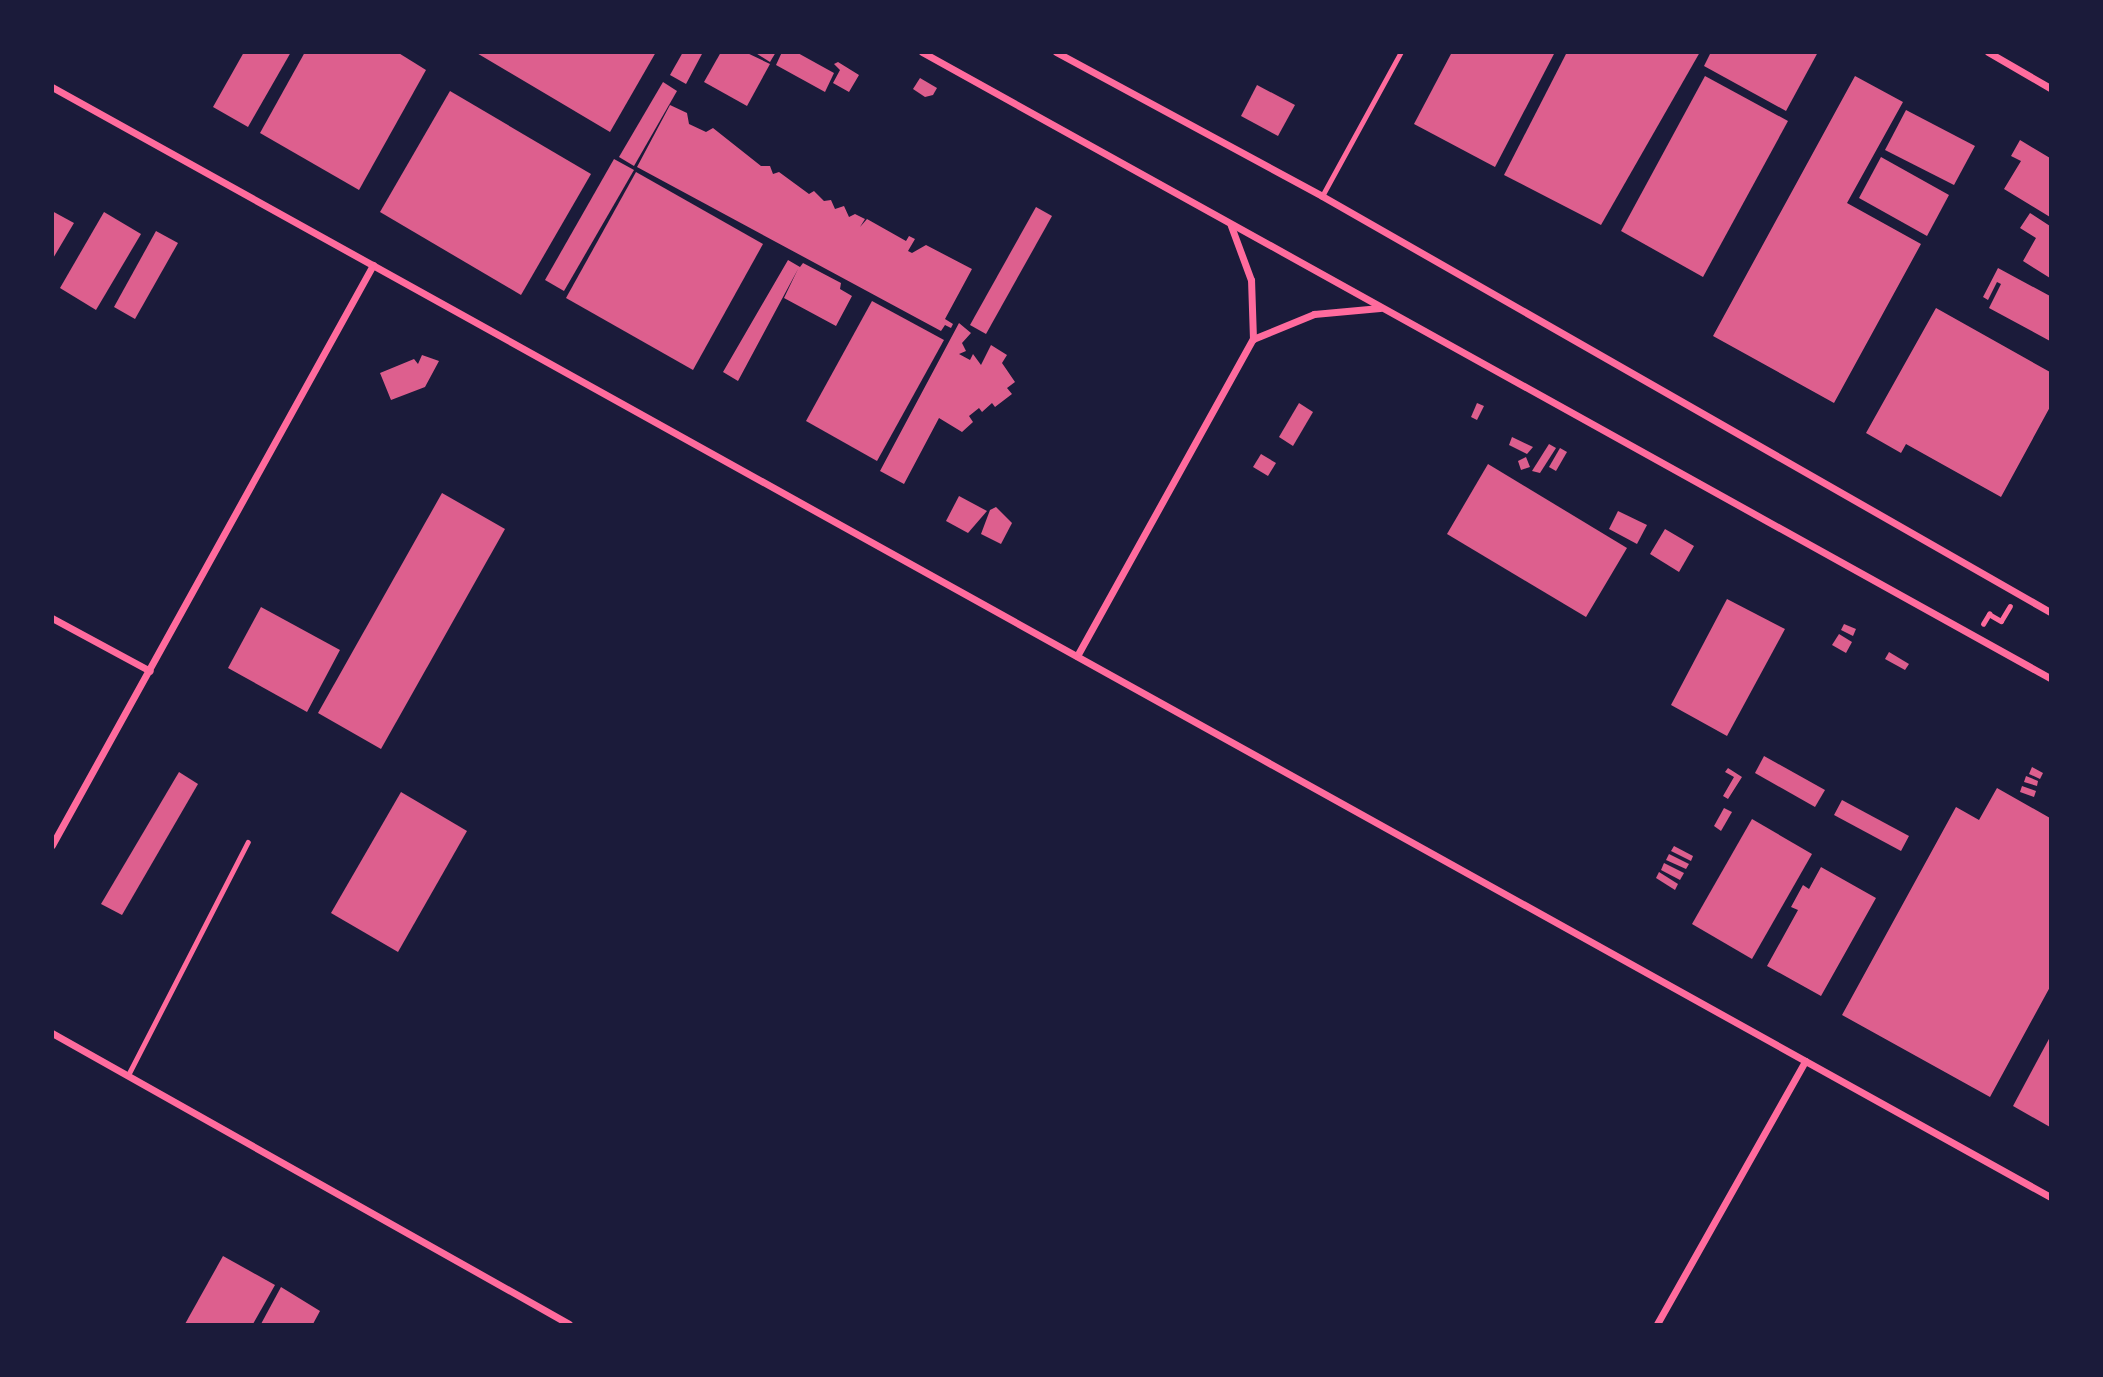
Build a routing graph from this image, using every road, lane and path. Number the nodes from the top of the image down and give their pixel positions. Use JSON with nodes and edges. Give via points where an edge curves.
{"nodes":[{"id":1,"x":922,"y":52,"type":"edge"},
{"id":2,"x":1056,"y":52,"type":"edge"},
{"id":3,"x":1401,"y":52,"type":"edge"},
{"id":4,"x":1988,"y":52,"type":"edge"},
{"id":5,"x":52,"y":86,"type":"edge"},
{"id":6,"x":2050,"y":88,"type":"edge"},
{"id":7,"x":1322,"y":197,"type":"junction"},
{"id":8,"x":1231,"y":225,"type":"junction"},
{"id":9,"x":373,"y":265,"type":"junction"},
{"id":10,"x":1380,"y":308,"type":"junction"},
{"id":11,"x":1253,"y":339,"type":"junction"},
{"id":12,"x":2018,"y":593,"type":"junction"},
{"id":13,"x":2050,"y":611,"type":"edge"},
{"id":14,"x":52,"y":618,"type":"edge"},
{"id":15,"x":1975,"y":637,"type":"junction"},
{"id":16,"x":1077,"y":656,"type":"junction"},
{"id":17,"x":149,"y":671,"type":"junction"},
{"id":18,"x":2050,"y":678,"type":"edge"},
{"id":19,"x":248,"y":842,"type":"dead end"},
{"id":20,"x":52,"y":845,"type":"edge"},
{"id":21,"x":52,"y":1033,"type":"edge"},
{"id":22,"x":1805,"y":1061,"type":"junction"},
{"id":23,"x":128,"y":1075,"type":"junction"},
{"id":24,"x":2050,"y":1197,"type":"edge"},
{"id":25,"x":569,"y":1325,"type":"edge"},
{"id":26,"x":1657,"y":1325,"type":"edge"}],
"edges":[{"from":1,"to":8,"type":"street"},
{"from":2,"to":7,"type":"street"},
{"from":3,"to":7,"type":"lane"},
{"from":4,"to":6,"type":"street"},
{"from":5,"to":9,"type":"street"},
{"from":7,"to":12,"type":"street"},
{"from":8,"to":10,"type":"street"},
{"from":8,"to":11,"type":"street","via":[[1251,280]]},
{"from":9,"to":16,"type":"street"},
{"from":9,"to":17,"type":"street"},
{"from":10,"to":11,"type":"street","via":[[1314,314]]},
{"from":10,"to":15,"type":"street"},
{"from":11,"to":16,"type":"street"},
{"from":12,"to":13,"type":"street"},
{"from":12,"to":15,"type":"path","via":[[2001,621],[1989,614]]},
{"from":14,"to":17,"type":"street"},
{"from":15,"to":18,"type":"street"},
{"from":16,"to":22,"type":"street"},
{"from":17,"to":20,"type":"street"},
{"from":19,"to":23,"type":"lane"},
{"from":21,"to":23,"type":"street"},
{"from":22,"to":24,"type":"street"},
{"from":22,"to":26,"type":"street"},
{"from":23,"to":25,"type":"street"}]}
